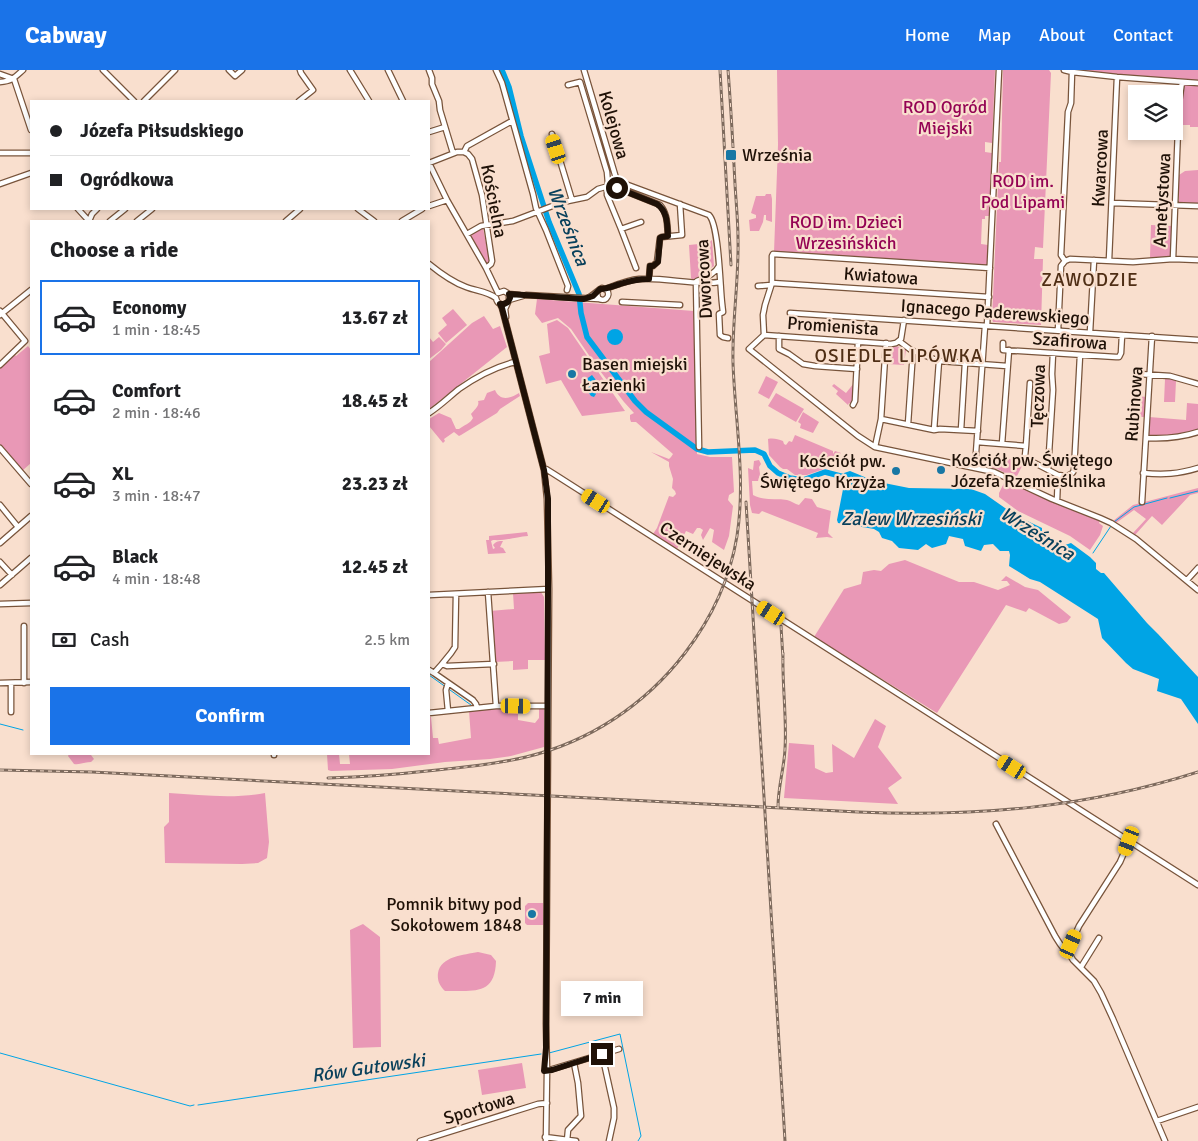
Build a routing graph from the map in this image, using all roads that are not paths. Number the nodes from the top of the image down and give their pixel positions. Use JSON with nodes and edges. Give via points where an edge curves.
{"nodes":[{"id":1,"x":22,"y":70,"type":"edge"},
{"id":2,"x":103,"y":70,"type":"edge"},
{"id":3,"x":175,"y":70,"type":"edge"},
{"id":4,"x":229,"y":70,"type":"edge"},
{"id":5,"x":242,"y":70,"type":"edge"},
{"id":6,"x":300,"y":70,"type":"edge"},
{"id":7,"x":350,"y":70,"type":"edge"},
{"id":8,"x":429,"y":70,"type":"edge"},
{"id":9,"x":496,"y":70,"type":"edge"},
{"id":10,"x":584,"y":70,"type":"edge"},
{"id":11,"x":999,"y":70,"type":"edge"},
{"id":12,"x":1064,"y":70,"type":"edge"},
{"id":13,"x":391,"y":71,"type":"edge"},
{"id":14,"x":1072,"y":72,"type":"junction"},
{"id":15,"x":0,"y":74,"type":"edge"},
{"id":16,"x":1118,"y":77,"type":"junction"},
{"id":17,"x":14,"y":79,"type":"junction"},
{"id":18,"x":0,"y":82,"type":"edge"},
{"id":19,"x":1182,"y":82,"type":"junction"},
{"id":20,"x":1198,"y":83,"type":"edge"},
{"id":21,"x":568,"y":85,"type":"dead end"},
{"id":22,"x":133,"y":100,"type":"edge"},
{"id":23,"x":145,"y":100,"type":"edge"},
{"id":24,"x":299,"y":100,"type":"edge"},
{"id":25,"x":367,"y":100,"type":"edge"},
{"id":26,"x":402,"y":100,"type":"edge"},
{"id":27,"x":512,"y":121,"type":"junction"},
{"id":28,"x":30,"y":127,"type":"edge"},
{"id":29,"x":445,"y":127,"type":"junction"},
{"id":30,"x":430,"y":132,"type":"edge"},
{"id":31,"x":552,"y":134,"type":"dead end"},
{"id":32,"x":464,"y":152,"type":"junction"},
{"id":33,"x":0,"y":153,"type":"edge"},
{"id":34,"x":30,"y":153,"type":"edge"},
{"id":35,"x":453,"y":153,"type":"junction"},
{"id":36,"x":430,"y":163,"type":"edge"},
{"id":37,"x":430,"y":165,"type":"edge"},
{"id":38,"x":30,"y":174,"type":"edge"},
{"id":39,"x":0,"y":184,"type":"edge"},
{"id":40,"x":607,"y":187,"type":"junction"},
{"id":41,"x":447,"y":200,"type":"junction"},
{"id":42,"x":572,"y":200,"type":"junction"},
{"id":43,"x":1112,"y":203,"type":"junction"},
{"id":44,"x":680,"y":204,"type":"junction"},
{"id":45,"x":430,"y":206,"type":"edge"},
{"id":46,"x":1176,"y":206,"type":"junction"},
{"id":47,"x":1198,"y":206,"type":"edge"},
{"id":48,"x":79,"y":210,"type":"edge"},
{"id":49,"x":124,"y":210,"type":"edge"},
{"id":50,"x":151,"y":210,"type":"edge"},
{"id":51,"x":299,"y":210,"type":"edge"},
{"id":52,"x":359,"y":210,"type":"edge"},
{"id":53,"x":420,"y":210,"type":"edge"},
{"id":54,"x":539,"y":212,"type":"junction"},
{"id":55,"x":709,"y":215,"type":"joint"},
{"id":56,"x":88,"y":220,"type":"edge"},
{"id":57,"x":111,"y":220,"type":"edge"},
{"id":58,"x":138,"y":220,"type":"edge"},
{"id":59,"x":287,"y":220,"type":"edge"},
{"id":60,"x":372,"y":220,"type":"edge"},
{"id":61,"x":404,"y":220,"type":"edge"},
{"id":62,"x":641,"y":222,"type":"dead end"},
{"id":63,"x":486,"y":225,"type":"junction"},
{"id":64,"x":621,"y":229,"type":"junction"},
{"id":65,"x":467,"y":234,"type":"junction"},
{"id":66,"x":668,"y":236,"type":"junction"},
{"id":67,"x":1173,"y":259,"type":"junction"},
{"id":68,"x":1094,"y":260,"type":"junction"},
{"id":69,"x":1109,"y":260,"type":"junction"},
{"id":70,"x":1198,"y":260,"type":"edge"},
{"id":71,"x":1065,"y":261,"type":"junction"},
{"id":72,"x":430,"y":265,"type":"edge"},
{"id":73,"x":719,"y":266,"type":"junction"},
{"id":74,"x":486,"y":268,"type":"junction"},
{"id":75,"x":636,"y":268,"type":"dead end"},
{"id":76,"x":990,"y":268,"type":"junction"},
{"id":77,"x":649,"y":279,"type":"junction"},
{"id":78,"x":492,"y":280,"type":"junction"},
{"id":79,"x":696,"y":282,"type":"junction"},
{"id":80,"x":720,"y":282,"type":"junction"},
{"id":81,"x":772,"y":284,"type":"junction"},
{"id":82,"x":758,"y":286,"type":"dead end"},
{"id":83,"x":488,"y":289,"type":"junction"},
{"id":84,"x":480,"y":290,"type":"junction"},
{"id":85,"x":567,"y":290,"type":"dead end"},
{"id":86,"x":30,"y":291,"type":"edge"},
{"id":87,"x":607,"y":291,"type":"junction"},
{"id":88,"x":597,"y":292,"type":"junction"},
{"id":89,"x":498,"y":294,"type":"junction"},
{"id":90,"x":988,"y":297,"type":"junction"},
{"id":91,"x":508,"y":299,"type":"junction"},
{"id":92,"x":584,"y":299,"type":"junction"},
{"id":93,"x":599,"y":299,"type":"junction"},
{"id":94,"x":622,"y":302,"type":"dead end"},
{"id":95,"x":500,"y":304,"type":"junction"},
{"id":96,"x":680,"y":305,"type":"dead end"},
{"id":97,"x":1,"y":313,"type":"edge"},
{"id":98,"x":790,"y":313,"type":"dead end"},
{"id":99,"x":904,"y":320,"type":"junction"},
{"id":100,"x":506,"y":326,"type":"junction"},
{"id":101,"x":986,"y":326,"type":"junction"},
{"id":102,"x":1058,"y":330,"type":"junction"},
{"id":103,"x":1090,"y":332,"type":"junction"},
{"id":104,"x":1122,"y":334,"type":"junction"},
{"id":105,"x":764,"y":335,"type":"junction"},
{"id":106,"x":779,"y":336,"type":"junction"},
{"id":107,"x":1152,"y":336,"type":"junction"},
{"id":108,"x":728,"y":338,"type":"dead end"},
{"id":109,"x":1198,"y":340,"type":"edge"},
{"id":110,"x":899,"y":341,"type":"junction"},
{"id":111,"x":858,"y":342,"type":"junction"},
{"id":112,"x":1003,"y":342,"type":"dead end"},
{"id":113,"x":886,"y":343,"type":"junction"},
{"id":114,"x":1008,"y":350,"type":"junction"},
{"id":115,"x":913,"y":352,"type":"junction"},
{"id":116,"x":1053,"y":353,"type":"junction"},
{"id":117,"x":1080,"y":355,"type":"junction"},
{"id":118,"x":939,"y":360,"type":"junction"},
{"id":119,"x":515,"y":362,"type":"junction"},
{"id":120,"x":965,"y":363,"type":"junction"},
{"id":121,"x":982,"y":364,"type":"junction"},
{"id":122,"x":0,"y":365,"type":"edge"},
{"id":123,"x":1007,"y":366,"type":"junction"},
{"id":124,"x":857,"y":368,"type":"junction"},
{"id":125,"x":1139,"y":374,"type":"dead end"},
{"id":126,"x":1150,"y":375,"type":"junction"},
{"id":127,"x":1030,"y":383,"type":"dead end"},
{"id":128,"x":1198,"y":384,"type":"edge"},
{"id":129,"x":853,"y":405,"type":"dead end"},
{"id":130,"x":430,"y":413,"type":"edge"},
{"id":131,"x":881,"y":419,"type":"junction"},
{"id":132,"x":908,"y":424,"type":"junction"},
{"id":133,"x":934,"y":430,"type":"junction"},
{"id":134,"x":961,"y":430,"type":"junction"},
{"id":135,"x":978,"y":431,"type":"junction"},
{"id":136,"x":1198,"y":432,"type":"edge"},
{"id":137,"x":1146,"y":438,"type":"junction"},
{"id":138,"x":977,"y":442,"type":"junction"},
{"id":139,"x":1002,"y":444,"type":"junction"},
{"id":140,"x":1026,"y":446,"type":"junction"},
{"id":141,"x":699,"y":447,"type":"dead end"},
{"id":142,"x":875,"y":447,"type":"junction"},
{"id":143,"x":0,"y":448,"type":"edge"},
{"id":144,"x":975,"y":467,"type":"junction"},
{"id":145,"x":1198,"y":468,"type":"edge"},
{"id":146,"x":1048,"y":469,"type":"junction"},
{"id":147,"x":544,"y":470,"type":"junction"},
{"id":148,"x":1144,"y":473,"type":"junction"},
{"id":149,"x":1058,"y":475,"type":"junction"},
{"id":150,"x":30,"y":483,"type":"edge"},
{"id":151,"x":1057,"y":501,"type":"junction"},
{"id":152,"x":1142,"y":502,"type":"dead end"},
{"id":153,"x":0,"y":505,"type":"edge"},
{"id":154,"x":30,"y":517,"type":"edge"},
{"id":155,"x":18,"y":527,"type":"junction"},
{"id":156,"x":0,"y":543,"type":"edge"},
{"id":157,"x":30,"y":559,"type":"edge"},
{"id":158,"x":0,"y":562,"type":"edge"},
{"id":159,"x":1198,"y":568,"type":"edge"},
{"id":160,"x":12,"y":575,"type":"junction"},
{"id":161,"x":1187,"y":580,"type":"junction"},
{"id":162,"x":0,"y":585,"type":"edge"},
{"id":163,"x":548,"y":589,"type":"junction"},
{"id":164,"x":1198,"y":590,"type":"edge"},
{"id":165,"x":488,"y":592,"type":"junction"},
{"id":166,"x":456,"y":594,"type":"junction"},
{"id":167,"x":430,"y":595,"type":"edge"},
{"id":168,"x":30,"y":603,"type":"edge"},
{"id":169,"x":0,"y":604,"type":"edge"},
{"id":170,"x":24,"y":626,"type":"dead end"},
{"id":171,"x":442,"y":664,"type":"junction"},
{"id":172,"x":494,"y":664,"type":"junction"},
{"id":173,"x":430,"y":671,"type":"edge"},
{"id":174,"x":434,"y":673,"type":"junction"},
{"id":175,"x":11,"y":682,"type":"junction"},
{"id":176,"x":30,"y":682,"type":"edge"},
{"id":177,"x":0,"y":683,"type":"edge"},
{"id":178,"x":24,"y":683,"type":"junction"},
{"id":179,"x":448,"y":683,"type":"junction"},
{"id":180,"x":496,"y":706,"type":"junction"},
{"id":181,"x":548,"y":706,"type":"junction"},
{"id":182,"x":477,"y":708,"type":"junction"},
{"id":183,"x":448,"y":711,"type":"junction"},
{"id":184,"x":11,"y":712,"type":"dead end"},
{"id":185,"x":430,"y":713,"type":"edge"},
{"id":186,"x":996,"y":824,"type":"dead end"},
{"id":187,"x":1129,"y":841,"type":"junction"},
{"id":188,"x":1198,"y":885,"type":"edge"},
{"id":189,"x":1099,"y":938,"type":"dead end"},
{"id":190,"x":1070,"y":951,"type":"junction"},
{"id":191,"x":1081,"y":967,"type":"junction"},
{"id":192,"x":618,"y":1049,"type":"dead end"},
{"id":193,"x":602,"y":1054,"type":"junction"},
{"id":194,"x":574,"y":1063,"type":"junction"},
{"id":195,"x":546,"y":1071,"type":"junction"},
{"id":196,"x":546,"y":1103,"type":"junction"},
{"id":197,"x":1198,"y":1107,"type":"edge"},
{"id":198,"x":1157,"y":1122,"type":"junction"},
{"id":199,"x":545,"y":1139,"type":"edge"},
{"id":200,"x":567,"y":1140,"type":"edge"},
{"id":201,"x":420,"y":1141,"type":"edge"},
{"id":202,"x":576,"y":1141,"type":"edge"},
{"id":203,"x":609,"y":1141,"type":"edge"},
{"id":204,"x":1165,"y":1141,"type":"edge"}],
"edges":[{"from":1,"to":17,"type":"street"},
{"from":2,"to":22,"type":"street"},
{"from":3,"to":23,"type":"street"},
{"from":4,"to":5,"type":"street","via":[[235,76]]},
{"from":6,"to":24,"type":"street","via":[[313,90]]},
{"from":7,"to":25,"type":"street"},
{"from":8,"to":29,"type":"street"},
{"from":9,"to":27,"type":"street"},
{"from":10,"to":44,"type":"street","name":"Kolejowa","via":[[616,178]]},
{"from":11,"to":76,"type":"street"},
{"from":12,"to":14,"type":"street"},
{"from":13,"to":26,"type":"street"},
{"from":14,"to":16,"type":"street"},
{"from":14,"to":71,"type":"street","via":[[1061,255]]},
{"from":15,"to":17,"type":"street"},
{"from":16,"to":19,"type":"street"},
{"from":16,"to":43,"type":"street","name":"Kwarcowa"},
{"from":17,"to":18,"type":"street"},
{"from":17,"to":28,"type":"street"},
{"from":19,"to":20,"type":"street"},
{"from":19,"to":46,"type":"street","name":"Ametystowa"},
{"from":21,"to":40,"type":"street","via":[[580,82],[607,172]]},
{"from":27,"to":32,"type":"street","via":[[467,146]]},
{"from":27,"to":54,"type":"street"},
{"from":29,"to":30,"type":"street"},
{"from":29,"to":35,"type":"street"},
{"from":31,"to":42,"type":"street"},
{"from":32,"to":35,"type":"street","name":"Kościelna"},
{"from":32,"to":63,"type":"street","name":"Kościelna","via":[[474,162]]},
{"from":33,"to":34,"type":"street"},
{"from":35,"to":36,"type":"street","name":"Kościelna"},
{"from":37,"to":41,"type":"street"},
{"from":38,"to":39,"type":"street"},
{"from":40,"to":42,"type":"street"},
{"from":40,"to":64,"type":"street","via":[[607,195]]},
{"from":40,"to":66,"type":"street","via":[[620,189],[660,206],[665,213]]},
{"from":41,"to":45,"type":"street"},
{"from":41,"to":65,"type":"street"},
{"from":42,"to":54,"type":"street"},
{"from":43,"to":46,"type":"street"},
{"from":43,"to":69,"type":"street","name":"Kwarcowa"},
{"from":44,"to":55,"type":"street","name":"Kolejowa"},
{"from":44,"to":66,"type":"street","via":[[682,235]]},
{"from":46,"to":47,"type":"street"},
{"from":46,"to":67,"type":"street","name":"Ametystowa"},
{"from":48,"to":56,"type":"street"},
{"from":49,"to":57,"type":"street"},
{"from":50,"to":58,"type":"street"},
{"from":51,"to":59,"type":"street"},
{"from":52,"to":60,"type":"street"},
{"from":53,"to":61,"type":"street"},
{"from":54,"to":63,"type":"street","via":[[513,222]]},
{"from":54,"to":85,"type":"street"},
{"from":55,"to":73,"type":"street","name":"Dworcowa","via":[[714,226]]},
{"from":62,"to":64,"type":"street"},
{"from":63,"to":65,"type":"street"},
{"from":63,"to":74,"type":"street","name":"Kościelna","via":[[492,263]]},
{"from":64,"to":75,"type":"street"},
{"from":65,"to":74,"type":"street"},
{"from":66,"to":77,"type":"street","via":[[660,238],[658,262],[650,266]]},
{"from":67,"to":69,"type":"street"},
{"from":67,"to":70,"type":"street"},
{"from":68,"to":69,"type":"street"},
{"from":68,"to":71,"type":"street"},
{"from":68,"to":103,"type":"street"},
{"from":71,"to":102,"type":"street","via":[[1061,266]]},
{"from":72,"to":84,"type":"street","via":[[456,282]]},
{"from":73,"to":79,"type":"street","via":[[708,277]]},
{"from":73,"to":80,"type":"street","name":"Dworcowa"},
{"from":74,"to":78,"type":"street"},
{"from":76,"to":81,"type":"street","via":[[773,254]]},
{"from":76,"to":90,"type":"street"},
{"from":77,"to":79,"type":"street"},
{"from":77,"to":87,"type":"street","via":[[617,285]]},
{"from":78,"to":83,"type":"street"},
{"from":78,"to":89,"type":"street"},
{"from":79,"to":80,"type":"street"},
{"from":79,"to":141,"type":"street"},
{"from":80,"to":108,"type":"street","name":"Dworcowa","via":[[723,312],[719,314],[720,334]]},
{"from":81,"to":82,"type":"street","name":"Kwiatowa"},
{"from":81,"to":90,"type":"street","name":"Kwiatowa"},
{"from":81,"to":105,"type":"street","via":[[765,305]]},
{"from":83,"to":84,"type":"street"},
{"from":83,"to":89,"type":"street"},
{"from":84,"to":89,"type":"street"},
{"from":86,"to":97,"type":"street"},
{"from":87,"to":88,"type":"street","via":[[600,289]]},
{"from":87,"to":93,"type":"street","via":[[607,298]]},
{"from":88,"to":92,"type":"street"},
{"from":88,"to":93,"type":"street"},
{"from":89,"to":91,"type":"street","via":[[506,291]]},
{"from":89,"to":95,"type":"street"},
{"from":90,"to":101,"type":"street"},
{"from":91,"to":92,"type":"street","via":[[525,296]]},
{"from":91,"to":95,"type":"street"},
{"from":91,"to":100,"type":"street"},
{"from":92,"to":93,"type":"street"},
{"from":94,"to":96,"type":"street"},
{"from":95,"to":100,"type":"street"},
{"from":97,"to":122,"type":"street","via":[[25,341]]},
{"from":98,"to":99,"type":"street","name":"Ignacego Paderewskiego"},
{"from":99,"to":101,"type":"street","name":"Ignacego Paderewskiego"},
{"from":99,"to":110,"type":"street","name":"Promienista"},
{"from":100,"to":119,"type":"street"},
{"from":101,"to":102,"type":"street","name":"Ignacego Paderewskiego"},
{"from":101,"to":121,"type":"street"},
{"from":102,"to":103,"type":"street","name":"Ignacego Paderewskiego"},
{"from":103,"to":104,"type":"street","name":"Ignacego Paderewskiego"},
{"from":104,"to":107,"type":"street","name":"Ignacego Paderewskiego"},
{"from":104,"to":117,"type":"street","name":"Szafirowa","via":[[1118,357]]},
{"from":105,"to":106,"type":"street","name":"Promienista"},
{"from":105,"to":142,"type":"street","via":[[750,349]]},
{"from":106,"to":111,"type":"street","name":"Promienista"},
{"from":106,"to":124,"type":"street","via":[[779,349],[800,363]]},
{"from":107,"to":109,"type":"street","name":"Ignacego Paderewskiego"},
{"from":107,"to":126,"type":"street","name":"Rubinowa"},
{"from":110,"to":113,"type":"street","name":"Promienista"},
{"from":110,"to":115,"type":"street","name":"Promienista"},
{"from":111,"to":113,"type":"street","name":"Promienista"},
{"from":111,"to":124,"type":"street"},
{"from":112,"to":114,"type":"street","name":"Szafirowa","via":[[1003,350]]},
{"from":113,"to":131,"type":"street"},
{"from":114,"to":116,"type":"street","name":"Szafirowa"},
{"from":114,"to":123,"type":"street"},
{"from":115,"to":118,"type":"street","name":"Promienista"},
{"from":115,"to":132,"type":"street"},
{"from":116,"to":117,"type":"street","name":"Szafirowa"},
{"from":116,"to":146,"type":"street","name":"Tęczowa"},
{"from":117,"to":149,"type":"street","via":[[1074,470],[1070,475]]},
{"from":118,"to":120,"type":"street","name":"Promienista"},
{"from":118,"to":133,"type":"street"},
{"from":119,"to":130,"type":"street","via":[[477,378]]},
{"from":119,"to":147,"type":"street"},
{"from":120,"to":121,"type":"street","name":"Promienista"},
{"from":120,"to":134,"type":"street"},
{"from":121,"to":123,"type":"street","name":"Promienista"},
{"from":121,"to":135,"type":"street"},
{"from":123,"to":139,"type":"street"},
{"from":124,"to":129,"type":"street"},
{"from":125,"to":126,"type":"street"},
{"from":126,"to":128,"type":"street","via":[[1170,376]]},
{"from":126,"to":137,"type":"street","name":"Rubinowa"},
{"from":127,"to":140,"type":"street"},
{"from":131,"to":132,"type":"street"},
{"from":131,"to":142,"type":"street"},
{"from":132,"to":133,"type":"street"},
{"from":133,"to":134,"type":"street"},
{"from":134,"to":135,"type":"street"},
{"from":135,"to":138,"type":"street"},
{"from":136,"to":137,"type":"street","via":[[1178,438]]},
{"from":137,"to":148,"type":"street","name":"Rubinowa"},
{"from":138,"to":139,"type":"street"},
{"from":138,"to":144,"type":"street"},
{"from":139,"to":140,"type":"street"},
{"from":140,"to":146,"type":"street","name":"Tęczowa","via":[[1027,459]]},
{"from":142,"to":144,"type":"street"},
{"from":143,"to":150,"type":"street"},
{"from":144,"to":151,"type":"street","via":[[994,472]]},
{"from":145,"to":148,"type":"street","via":[[1183,473]]},
{"from":146,"to":149,"type":"street","name":"Tęczowa"},
{"from":147,"to":163,"type":"street"},
{"from":147,"to":187,"type":"street","name":"Czerniejewska"},
{"from":148,"to":152,"type":"street","name":"Rubinowa"},
{"from":149,"to":151,"type":"street"},
{"from":151,"to":161,"type":"street","via":[[1112,523]]},
{"from":153,"to":155,"type":"street"},
{"from":154,"to":155,"type":"street"},
{"from":155,"to":156,"type":"street"},
{"from":157,"to":160,"type":"street"},
{"from":158,"to":160,"type":"street"},
{"from":159,"to":161,"type":"street"},
{"from":160,"to":162,"type":"street"},
{"from":161,"to":164,"type":"street"},
{"from":163,"to":165,"type":"street"},
{"from":163,"to":181,"type":"street"},
{"from":165,"to":166,"type":"street"},
{"from":165,"to":172,"type":"street"},
{"from":166,"to":167,"type":"street"},
{"from":166,"to":171,"type":"street","via":[[455,647]]},
{"from":168,"to":169,"type":"street"},
{"from":170,"to":178,"type":"street"},
{"from":171,"to":172,"type":"street"},
{"from":171,"to":174,"type":"street"},
{"from":172,"to":180,"type":"street"},
{"from":173,"to":174,"type":"street"},
{"from":174,"to":179,"type":"street"},
{"from":175,"to":177,"type":"street"},
{"from":175,"to":178,"type":"street"},
{"from":175,"to":184,"type":"street"},
{"from":176,"to":178,"type":"street"},
{"from":179,"to":182,"type":"street","via":[[474,702]]},
{"from":179,"to":183,"type":"street"},
{"from":180,"to":181,"type":"street"},
{"from":180,"to":182,"type":"street"},
{"from":181,"to":195,"type":"street"},
{"from":182,"to":183,"type":"street"},
{"from":183,"to":185,"type":"street"},
{"from":186,"to":190,"type":"street","via":[[1055,936],[1063,949]]},
{"from":187,"to":188,"type":"street","name":"Czerniejewska"},
{"from":187,"to":190,"type":"street","via":[[1120,862],[1079,926]]},
{"from":189,"to":191,"type":"street"},
{"from":190,"to":191,"type":"street","via":[[1073,960]]},
{"from":191,"to":198,"type":"street","via":[[1101,993]]},
{"from":192,"to":193,"type":"street"},
{"from":193,"to":194,"type":"street"},
{"from":193,"to":203,"type":"street","via":[[614,1108]]},
{"from":194,"to":195,"type":"street"},
{"from":194,"to":200,"type":"street","via":[[581,1116],[568,1130]]},
{"from":195,"to":196,"type":"street"},
{"from":196,"to":199,"type":"street"},
{"from":196,"to":201,"type":"street","name":"Sportowa"},
{"from":197,"to":198,"type":"street"},
{"from":198,"to":204,"type":"street"},
{"from":199,"to":200,"type":"street"},
{"from":200,"to":202,"type":"street"}]}
